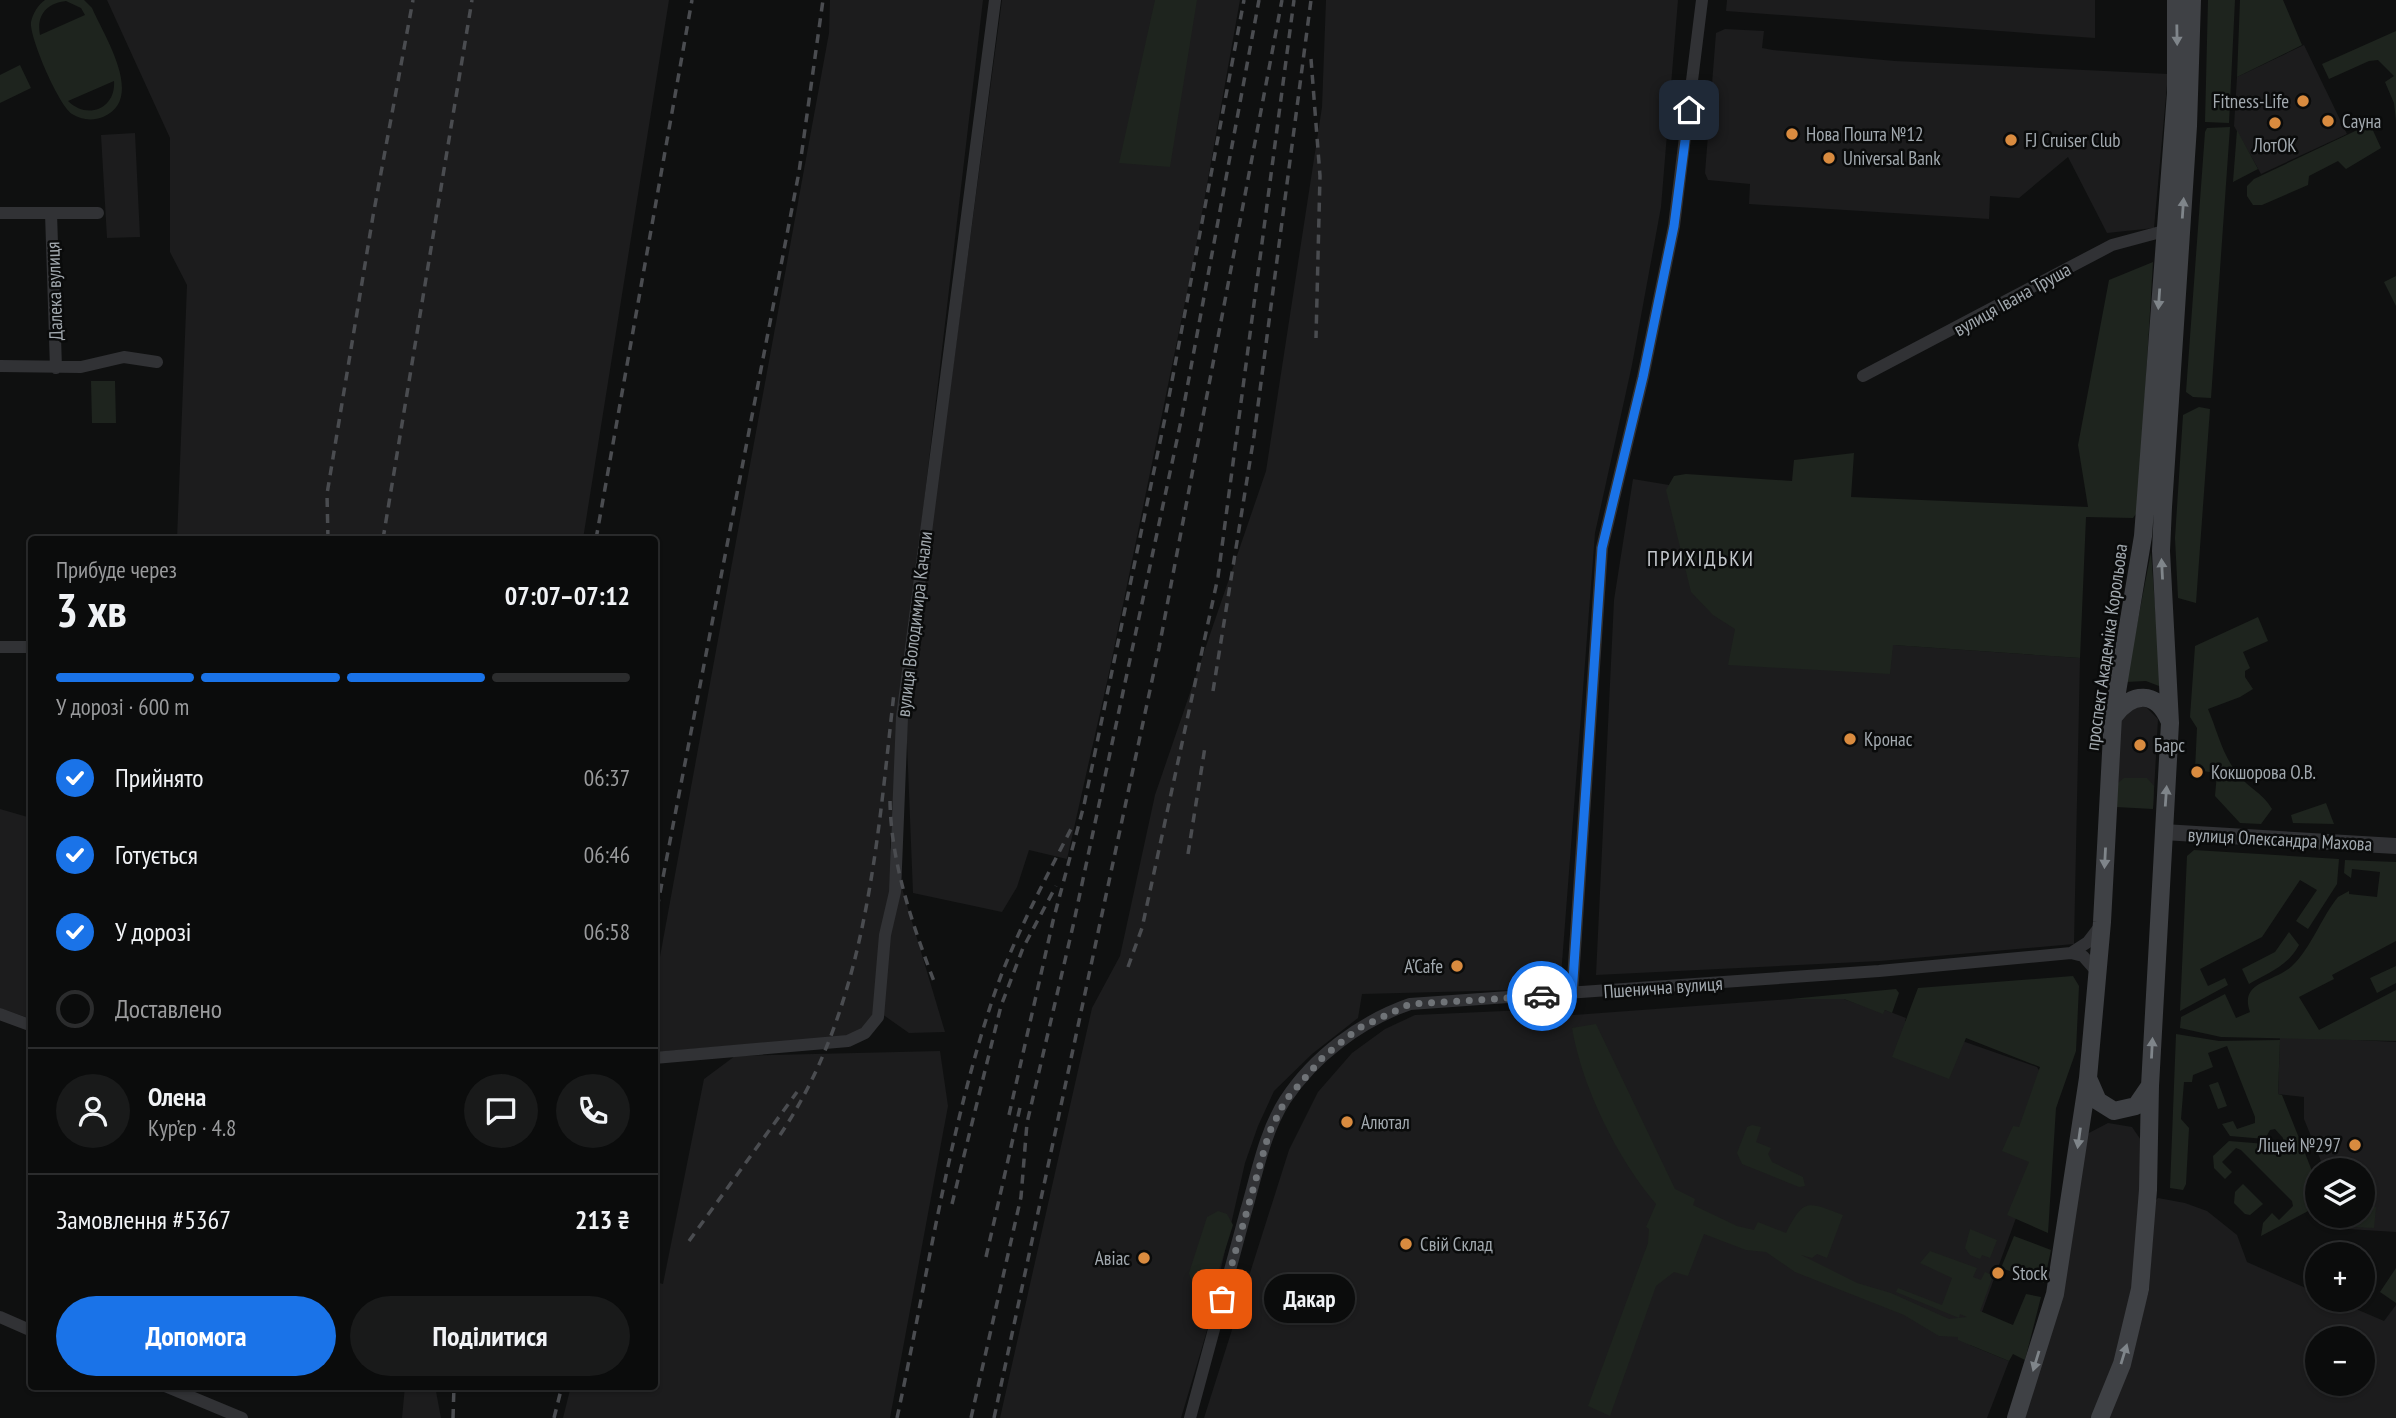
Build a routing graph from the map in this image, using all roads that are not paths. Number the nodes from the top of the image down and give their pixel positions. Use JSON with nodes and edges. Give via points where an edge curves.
{"nodes":[{"id":1,"x":995,"y":0,"type":"edge"},
{"id":2,"x":1702,"y":0,"type":"edge"},
{"id":3,"x":2176,"y":0,"type":"edge"},
{"id":4,"x":2192,"y":0,"type":"edge"},
{"id":5,"x":0,"y":213,"type":"edge"},
{"id":6,"x":51,"y":213,"type":"junction"},
{"id":7,"x":98,"y":213,"type":"dead end"},
{"id":8,"x":2164,"y":230,"type":"junction"},
{"id":9,"x":157,"y":362,"type":"dead end"},
{"id":10,"x":0,"y":366,"type":"edge"},
{"id":11,"x":56,"y":368,"type":"junction"},
{"id":12,"x":1863,"y":376,"type":"dead end"},
{"id":13,"x":0,"y":646,"type":"edge"},
{"id":14,"x":28,"y":647,"type":"edge"},
{"id":15,"x":2113,"y":716,"type":"junction"},
{"id":16,"x":2170,"y":723,"type":"junction"},
{"id":17,"x":2163,"y":832,"type":"junction"},
{"id":18,"x":2396,"y":846,"type":"edge"},
{"id":19,"x":2102,"y":922,"type":"junction"},
{"id":20,"x":2071,"y":953,"type":"junction"},
{"id":21,"x":2098,"y":973,"type":"junction"},
{"id":22,"x":1572,"y":995,"type":"junction"},
{"id":23,"x":0,"y":1014,"type":"edge"},
{"id":24,"x":28,"y":1024,"type":"edge"},
{"id":25,"x":658,"y":1058,"type":"edge"},
{"id":26,"x":2088,"y":1078,"type":"junction"},
{"id":27,"x":2150,"y":1086,"type":"junction"},
{"id":28,"x":0,"y":1317,"type":"edge"},
{"id":29,"x":28,"y":1329,"type":"edge"},
{"id":30,"x":174,"y":1390,"type":"edge"},
{"id":31,"x":242,"y":1418,"type":"edge"},
{"id":32,"x":1190,"y":1418,"type":"edge"},
{"id":33,"x":2016,"y":1418,"type":"edge"},
{"id":34,"x":2100,"y":1418,"type":"edge"}],
"edges":[{"from":1,"to":25,"type":"street","name":"вулиця Володимира Качали","via":[[902,717],[895,891],[885,935],[878,1017],[865,1033],[848,1041]]},
{"from":2,"to":22,"type":"street","via":[[1674,226],[1602,548]]},
{"from":3,"to":8,"type":"main road","name":"проспект Академіка Корольова","one_way":true,"via":[[2176,82]]},
{"from":16,"to":4,"type":"main road","one_way":true,"via":[[2161,551],[2189,126]]},
{"from":5,"to":6,"type":"street"},
{"from":6,"to":7,"type":"street"},
{"from":6,"to":11,"type":"street","name":"Далека вулиця"},
{"from":8,"to":12,"type":"street","name":"вулиця Івана Труша","via":[[2112,245]]},
{"from":8,"to":15,"type":"main road","name":"проспект Академіка Корольова","one_way":true,"via":[[2143,536]]},
{"from":9,"to":11,"type":"street","via":[[124,357]]},
{"from":10,"to":11,"type":"street"},
{"from":13,"to":14,"type":"street"},
{"from":15,"to":16,"type":"main road","via":[[2127,701],[2143,696],[2159,703]]},
{"from":15,"to":19,"type":"main road","name":"проспект Академіка Корольова","one_way":true},
{"from":17,"to":16,"type":"main road","one_way":true},
{"from":17,"to":18,"type":"street","name":"вулиця Олександра Махова"},
{"from":27,"to":17,"type":"main road","one_way":true},
{"from":19,"to":20,"type":"street","via":[[2088,942]]},
{"from":19,"to":21,"type":"main road","name":"проспект Академіка Корольова"},
{"from":20,"to":21,"type":"street","via":[[2083,956]]},
{"from":20,"to":22,"type":"street","name":"Пшенична вулиця"},
{"from":21,"to":26,"type":"main road","name":"проспект Академіка Корольова"},
{"from":22,"to":32,"type":"street","name":"Пшенична вулиця","via":[[1410,1004],[1359,1028],[1299,1082],[1269,1133]]},
{"from":23,"to":24,"type":"street"},
{"from":26,"to":27,"type":"main road","via":[[2098,1101],[2114,1111],[2136,1106]]},
{"from":26,"to":33,"type":"main road","name":"проспект Академіка Корольова","one_way":true,"via":[[2055,1294]]},
{"from":34,"to":27,"type":"main road","one_way":true,"via":[[2122,1364],[2140,1289]]},
{"from":28,"to":29,"type":"street"},
{"from":30,"to":31,"type":"street"}]}
